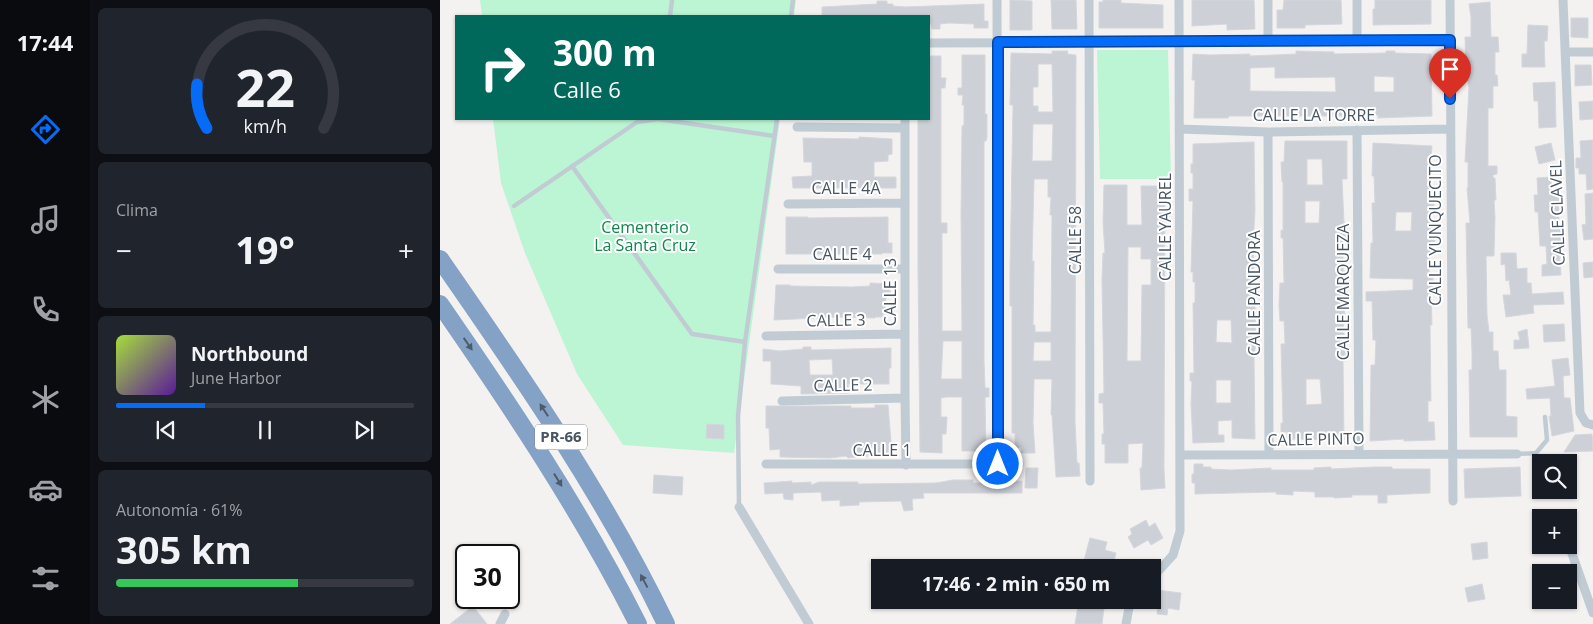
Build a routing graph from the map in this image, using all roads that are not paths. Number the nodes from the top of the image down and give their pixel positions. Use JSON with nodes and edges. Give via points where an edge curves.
{"nodes":[{"id":1,"x":672,"y":0,"type":"edge"},
{"id":2,"x":793,"y":0,"type":"edge"},
{"id":3,"x":997,"y":0,"type":"edge"},
{"id":4,"x":1090,"y":0,"type":"edge"},
{"id":5,"x":1179,"y":0,"type":"edge"},
{"id":6,"x":1268,"y":0,"type":"edge"},
{"id":7,"x":1357,"y":0,"type":"edge"},
{"id":8,"x":1450,"y":0,"type":"edge"},
{"id":9,"x":1563,"y":0,"type":"edge"},
{"id":10,"x":670,"y":15,"type":"edge"},
{"id":11,"x":790,"y":15,"type":"edge"},
{"id":12,"x":1358,"y":40,"type":"junction"},
{"id":13,"x":1450,"y":40,"type":"junction"},
{"id":14,"x":1089,"y":41,"type":"junction"},
{"id":15,"x":1179,"y":41,"type":"junction"},
{"id":16,"x":1268,"y":41,"type":"junction"},
{"id":17,"x":998,"y":42,"type":"junction"},
{"id":18,"x":930,"y":43,"type":"edge"},
{"id":19,"x":1566,"y":52,"type":"junction"},
{"id":20,"x":1593,"y":52,"type":"edge"},
{"id":21,"x":651,"y":120,"type":"edge"},
{"id":22,"x":665,"y":120,"type":"edge"},
{"id":23,"x":776,"y":120,"type":"edge"},
{"id":24,"x":905,"y":123,"type":"edge"},
{"id":25,"x":797,"y":127,"type":"dead end"},
{"id":26,"x":1180,"y":129,"type":"junction"},
{"id":27,"x":1450,"y":129,"type":"junction"},
{"id":28,"x":1357,"y":130,"type":"junction"},
{"id":29,"x":1268,"y":132,"type":"junction"},
{"id":30,"x":774,"y":136,"type":"junction"},
{"id":31,"x":572,"y":166,"type":"junction"},
{"id":32,"x":905,"y":203,"type":"junction"},
{"id":33,"x":788,"y":204,"type":"dead end"},
{"id":34,"x":514,"y":206,"type":"dead end"},
{"id":35,"x":440,"y":259,"type":"edge"},
{"id":36,"x":778,"y":269,"type":"dead end"},
{"id":37,"x":905,"y":269,"type":"junction"},
{"id":38,"x":440,"y":304,"type":"edge"},
{"id":39,"x":906,"y":334,"type":"junction"},
{"id":40,"x":766,"y":336,"type":"dead end"},
{"id":41,"x":745,"y":342,"type":"junction"},
{"id":42,"x":905,"y":398,"type":"junction"},
{"id":43,"x":782,"y":401,"type":"dead end"},
{"id":44,"x":1545,"y":417,"type":"dead end"},
{"id":45,"x":1590,"y":424,"type":"edge"},
{"id":46,"x":1359,"y":454,"type":"junction"},
{"id":47,"x":1517,"y":454,"type":"joint"},
{"id":48,"x":1180,"y":455,"type":"junction"},
{"id":49,"x":1269,"y":455,"type":"junction"},
{"id":50,"x":1452,"y":457,"type":"junction"},
{"id":51,"x":766,"y":464,"type":"dead end"},
{"id":52,"x":998,"y":464,"type":"junction"},
{"id":53,"x":1019,"y":464,"type":"dead end"},
{"id":54,"x":906,"y":465,"type":"junction"},
{"id":55,"x":1090,"y":480,"type":"dead end"},
{"id":56,"x":1453,"y":501,"type":"dead end"},
{"id":57,"x":739,"y":507,"type":"joint"},
{"id":58,"x":1572,"y":554,"type":"edge"},
{"id":59,"x":1161,"y":568,"type":"edge"},
{"id":60,"x":1129,"y":609,"type":"edge"},
{"id":61,"x":1593,"y":613,"type":"edge"},
{"id":62,"x":505,"y":614,"type":"dead end"},
{"id":63,"x":500,"y":624,"type":"edge"},
{"id":64,"x":638,"y":624,"type":"edge"},
{"id":65,"x":666,"y":624,"type":"edge"},
{"id":66,"x":809,"y":624,"type":"edge"},
{"id":67,"x":1126,"y":624,"type":"edge"}],
"edges":[{"from":1,"to":10,"type":"lane"},
{"from":2,"to":11,"type":"lane"},
{"from":3,"to":17,"type":"street"},
{"from":4,"to":14,"type":"street","name":"CALLE 58"},
{"from":5,"to":15,"type":"street","name":"CALLE YAUREL"},
{"from":6,"to":16,"type":"street"},
{"from":7,"to":12,"type":"street"},
{"from":8,"to":13,"type":"street","name":"CALLE YUNQUECITO"},
{"from":9,"to":19,"type":"street","name":"CALLE CLAVEL"},
{"from":12,"to":13,"type":"street"},
{"from":12,"to":16,"type":"street"},
{"from":13,"to":27,"type":"street","name":"CALLE YUNQUECITO"},
{"from":14,"to":15,"type":"street"},
{"from":14,"to":17,"type":"street"},
{"from":14,"to":55,"type":"street","name":"CALLE 58"},
{"from":15,"to":16,"type":"street"},
{"from":15,"to":26,"type":"street","name":"CALLE YAUREL"},
{"from":17,"to":18,"type":"street"},
{"from":17,"to":52,"type":"street"},
{"from":19,"to":20,"type":"street"},
{"from":19,"to":45,"type":"street","name":"CALLE CLAVEL","via":[[1580,413]]},
{"from":21,"to":31,"type":"lane","via":[[637,122]]},
{"from":22,"to":30,"type":"lane"},
{"from":23,"to":30,"type":"lane"},
{"from":24,"to":25,"type":"street"},
{"from":24,"to":32,"type":"street","name":"CALLE 13"},
{"from":26,"to":29,"type":"street","name":"CALLE LA TORRE"},
{"from":26,"to":48,"type":"street","name":"CALLE YAUREL"},
{"from":27,"to":28,"type":"street","name":"CALLE LA TORRE"},
{"from":27,"to":50,"type":"street","name":"CALLE YUNQUECITO"},
{"from":28,"to":29,"type":"street","name":"CALLE LA TORRE"},
{"from":28,"to":46,"type":"street","name":"CALLE MARQUEZA"},
{"from":29,"to":49,"type":"street","name":"CALLE PANDORA"},
{"from":30,"to":41,"type":"lane"},
{"from":31,"to":34,"type":"lane"},
{"from":31,"to":41,"type":"lane","via":[[692,334]]},
{"from":32,"to":33,"type":"street","name":"CALLE 4A"},
{"from":32,"to":37,"type":"street","name":"CALLE 13"},
{"from":65,"to":35,"type":"highway","number":"PR-66","one_way":true,"via":[[628,550],[568,449]]},
{"from":36,"to":37,"type":"street","name":"CALLE 4"},
{"from":37,"to":39,"type":"street","name":"CALLE 13"},
{"from":38,"to":64,"type":"highway","number":"PR-66","one_way":true,"via":[[545,459]]},
{"from":39,"to":40,"type":"street","name":"CALLE 3"},
{"from":39,"to":42,"type":"street","name":"CALLE 13"},
{"from":41,"to":57,"type":"lane","via":[[738,416]]},
{"from":42,"to":43,"type":"street","name":"CALLE 2"},
{"from":42,"to":54,"type":"street","name":"CALLE 13"},
{"from":44,"to":47,"type":"lane","via":[[1546,440],[1536,453]]},
{"from":46,"to":49,"type":"street","name":"CALLE PINTO"},
{"from":46,"to":50,"type":"street","name":"CALLE PINTO"},
{"from":47,"to":50,"type":"street","name":"CALLE PINTO"},
{"from":48,"to":49,"type":"street","name":"CALLE PINTO"},
{"from":48,"to":59,"type":"street","name":"CALLE YAUREL","via":[[1180,531],[1172,555]]},
{"from":50,"to":56,"type":"street"},
{"from":51,"to":54,"type":"street","name":"CALLE 1"},
{"from":52,"to":53,"type":"street","name":"CALLE 1"},
{"from":52,"to":54,"type":"street","name":"CALLE 1"},
{"from":57,"to":66,"type":"street"},
{"from":58,"to":61,"type":"street"},
{"from":60,"to":67,"type":"street"},
{"from":62,"to":63,"type":"street"}]}
